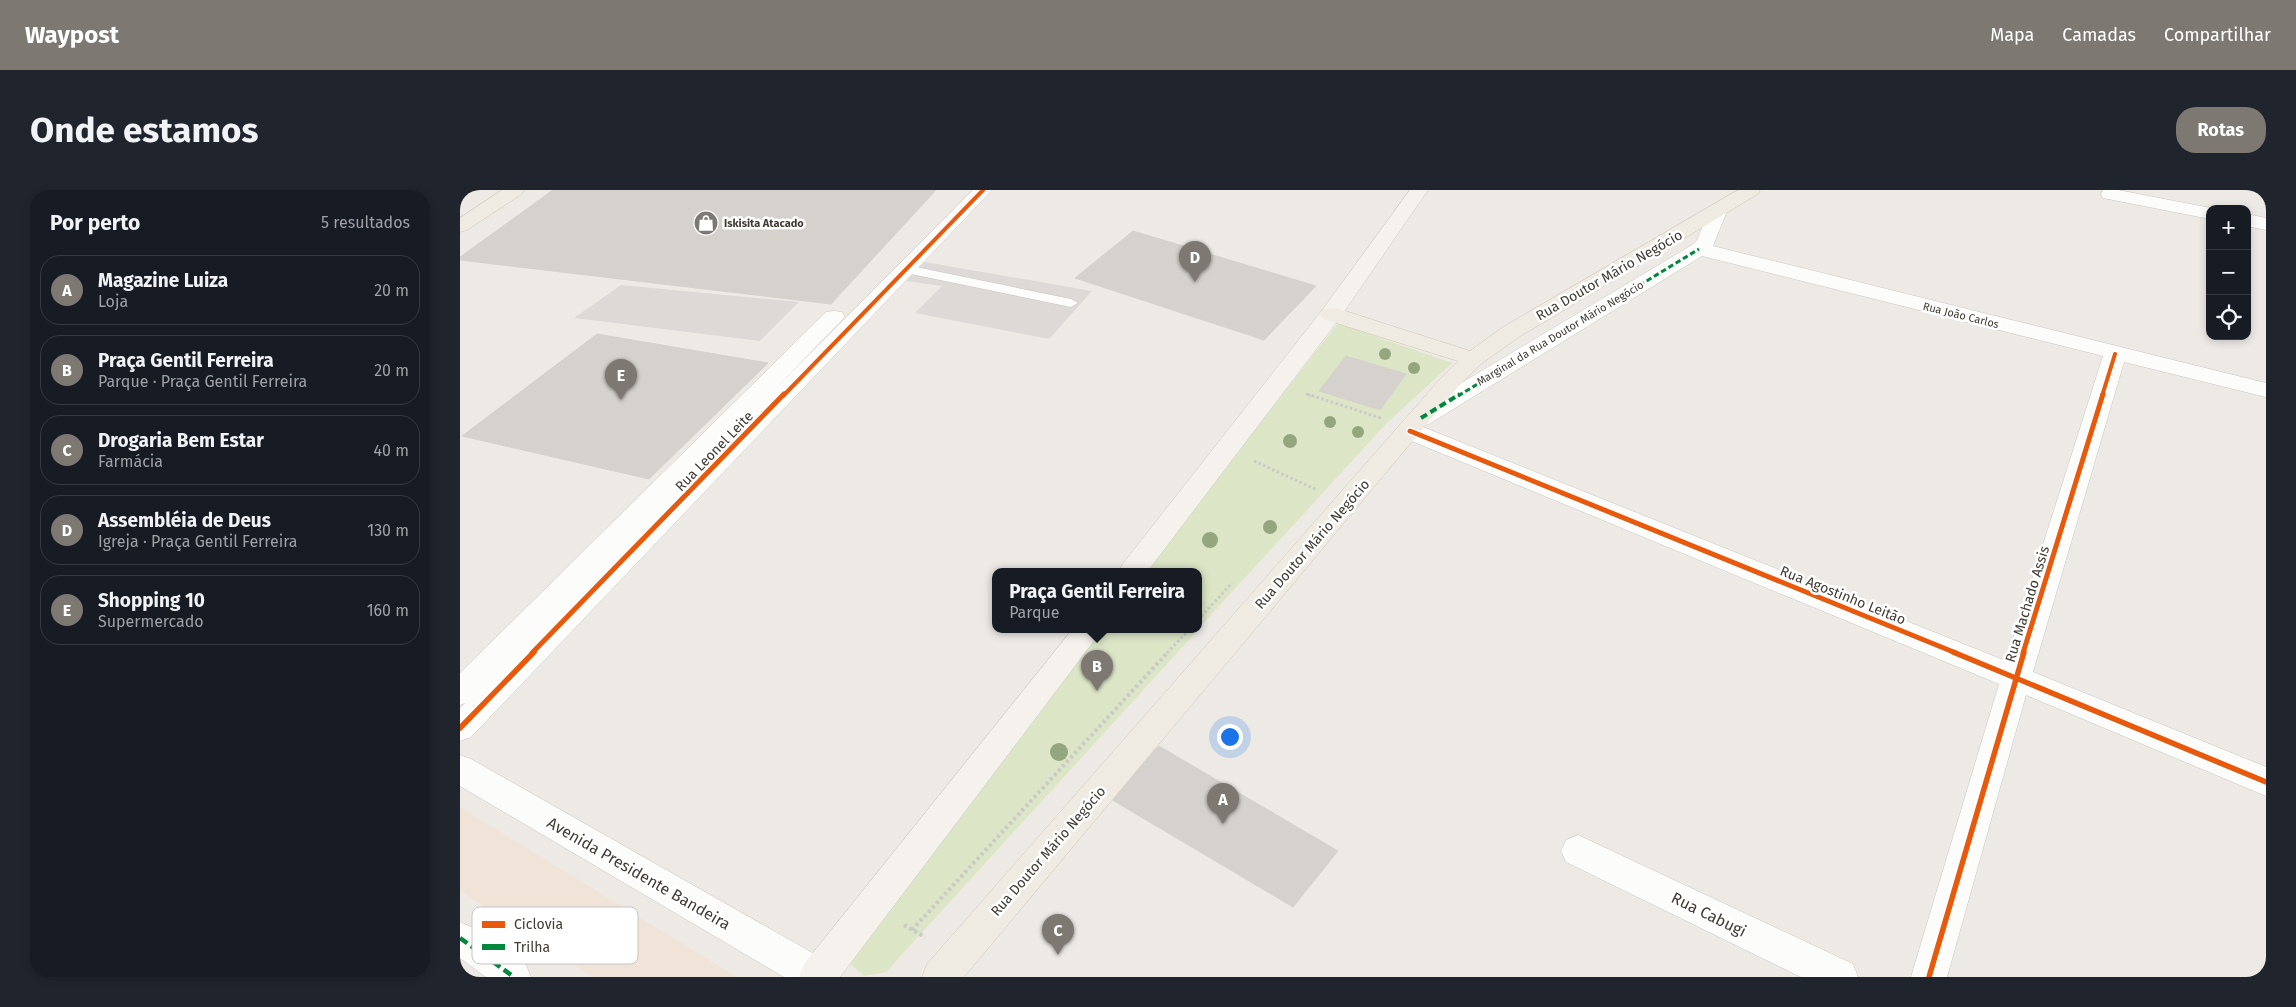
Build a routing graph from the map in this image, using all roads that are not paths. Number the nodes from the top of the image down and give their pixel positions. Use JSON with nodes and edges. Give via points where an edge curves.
{"nodes":[{"id":1,"x":515,"y":190,"type":"edge"},
{"id":2,"x":1419,"y":190,"type":"edge"},
{"id":3,"x":1751,"y":190,"type":"edge"},
{"id":4,"x":2110,"y":194,"type":"dead end"},
{"id":5,"x":965,"y":197,"type":"edge"},
{"id":6,"x":1718,"y":210,"type":"junction"},
{"id":7,"x":2206,"y":212,"type":"edge"},
{"id":8,"x":2251,"y":221,"type":"edge"},
{"id":9,"x":2266,"y":224,"type":"edge"},
{"id":10,"x":460,"y":226,"type":"edge"},
{"id":11,"x":1699,"y":249,"type":"junction"},
{"id":12,"x":906,"y":269,"type":"junction"},
{"id":13,"x":1071,"y":303,"type":"dead end"},
{"id":14,"x":1331,"y":314,"type":"junction"},
{"id":15,"x":837,"y":326,"type":"junction"},
{"id":16,"x":2115,"y":354,"type":"junction"},
{"id":17,"x":1473,"y":359,"type":"junction"},
{"id":18,"x":2266,"y":390,"type":"edge"},
{"id":19,"x":1415,"y":424,"type":"junction"},
{"id":20,"x":658,"y":493,"type":"junction"},
{"id":21,"x":687,"y":495,"type":"junction"},
{"id":22,"x":1135,"y":568,"type":"edge"},
{"id":23,"x":1086,"y":633,"type":"edge"},
{"id":24,"x":2016,"y":678,"type":"junction"},
{"id":25,"x":460,"y":692,"type":"edge"},
{"id":26,"x":460,"y":728,"type":"edge"},
{"id":27,"x":460,"y":769,"type":"edge"},
{"id":28,"x":2266,"y":782,"type":"edge"},
{"id":29,"x":1578,"y":851,"type":"dead end"},
{"id":30,"x":460,"y":938,"type":"edge"},
{"id":31,"x":472,"y":947,"type":"edge"},
{"id":32,"x":496,"y":964,"type":"edge"},
{"id":33,"x":514,"y":977,"type":"edge"},
{"id":34,"x":818,"y":977,"type":"edge"},
{"id":35,"x":940,"y":977,"type":"edge"},
{"id":36,"x":1840,"y":977,"type":"edge"},
{"id":37,"x":1929,"y":977,"type":"edge"}],
"edges":[{"from":1,"to":10,"type":"main road"},
{"from":2,"to":14,"type":"main road"},
{"from":3,"to":6,"type":"main road","name":"Rua Doutor Mário Negócio"},
{"from":4,"to":7,"type":"street"},
{"from":5,"to":12,"type":"street","name":"Rua Leonel Leite"},
{"from":5,"to":15,"type":"street","name":"Rua Leonel Leite"},
{"from":6,"to":11,"type":"street","via":[[1706,242]]},
{"from":6,"to":17,"type":"main road","name":"Rua Doutor Mário Negócio","via":[[1547,310]]},
{"from":8,"to":9,"type":"street"},
{"from":11,"to":16,"type":"street","name":"Rua João Carlos"},
{"from":11,"to":19,"type":"street","name":"Marginal da Rua Doutor Mário Negócio"},
{"from":12,"to":13,"type":"lane"},
{"from":12,"to":15,"type":"street","name":"Rua Leonel Leite"},
{"from":14,"to":17,"type":"main road"},
{"from":14,"to":22,"type":"main road"},
{"from":15,"to":20,"type":"street","name":"Rua Leonel Leite"},
{"from":15,"to":21,"type":"street","name":"Rua Leonel Leite"},
{"from":16,"to":18,"type":"street","name":"Rua João Carlos"},
{"from":16,"to":24,"type":"street","name":"Rua Machado Assis"},
{"from":17,"to":19,"type":"main road","name":"Rua Doutor Mário Negócio"},
{"from":19,"to":24,"type":"street","name":"Rua Agostinho Leitão"},
{"from":19,"to":35,"type":"main road","name":"Rua Doutor Mário Negócio"},
{"from":20,"to":21,"type":"street"},
{"from":20,"to":25,"type":"street","name":"Rua Leonel Leite"},
{"from":21,"to":26,"type":"street","name":"Rua Leonel Leite"},
{"from":23,"to":34,"type":"main road"},
{"from":24,"to":28,"type":"street","name":"Rua Agostinho Leitão"},
{"from":24,"to":37,"type":"street","name":"Rua Machado Assis"},
{"from":27,"to":34,"type":"street","name":"Avenida Presidente Bandeira"},
{"from":29,"to":36,"type":"street","name":"Rua Cabugi"},
{"from":30,"to":31,"type":"street"},
{"from":32,"to":33,"type":"street"}]}
